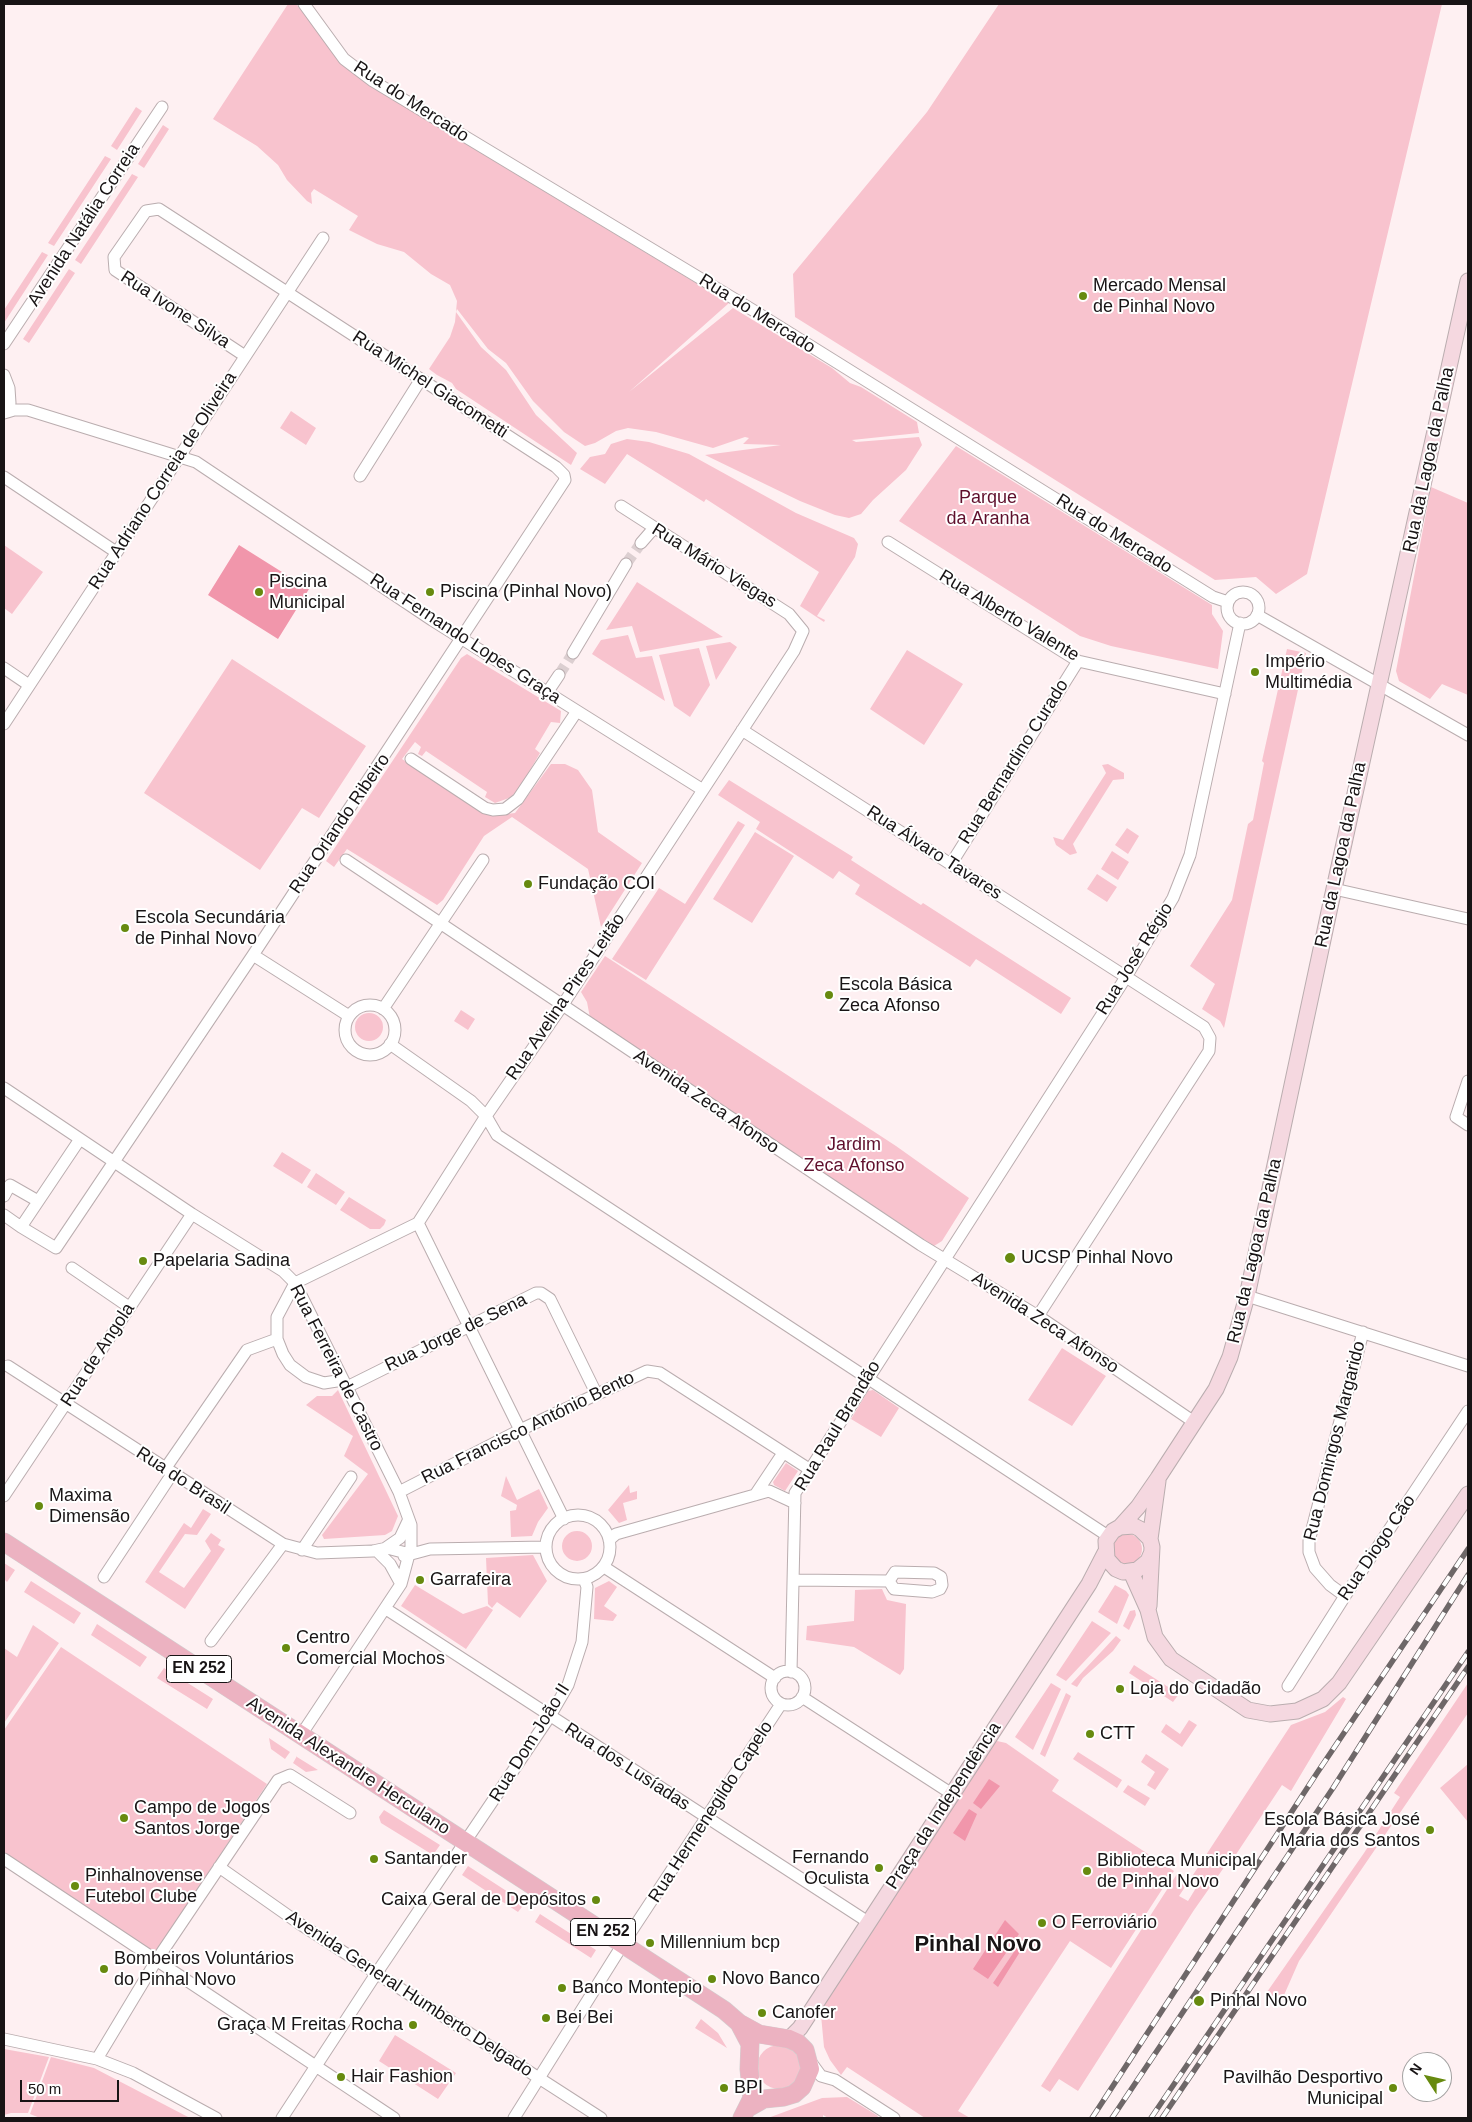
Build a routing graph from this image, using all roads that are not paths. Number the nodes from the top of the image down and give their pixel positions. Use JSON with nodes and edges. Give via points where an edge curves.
{"nodes":[{"id":1,"x":304,"y":4,"type":"edge"},
{"id":2,"x":162,"y":107,"type":"dead end"},
{"id":3,"x":323,"y":238,"type":"dead end"},
{"id":4,"x":1468,"y":280,"type":"edge"},
{"id":5,"x":287,"y":292,"type":"junction"},
{"id":6,"x":5,"y":343,"type":"edge"},
{"id":7,"x":4,"y":356,"type":"edge"},
{"id":8,"x":245,"y":356,"type":"junction"},
{"id":9,"x":4,"y":364,"type":"edge"},
{"id":10,"x":421,"y":379,"type":"junction"},
{"id":11,"x":6,"y":380,"type":"edge"},
{"id":12,"x":28,"y":410,"type":"junction"},
{"id":13,"x":4,"y":412,"type":"edge"},
{"id":14,"x":181,"y":456,"type":"junction"},
{"id":15,"x":360,"y":476,"type":"dead end"},
{"id":16,"x":4,"y":477,"type":"edge"},
{"id":17,"x":563,"y":484,"type":"joint"},
{"id":18,"x":620,"y":506,"type":"dead end"},
{"id":19,"x":654,"y":528,"type":"junction"},
{"id":20,"x":888,"y":542,"type":"dead end"},
{"id":21,"x":641,"y":543,"type":"tunnel mouth"},
{"id":22,"x":116,"y":552,"type":"junction"},
{"id":23,"x":626,"y":564,"type":"tunnel mouth"},
{"id":24,"x":1228,"y":602,"type":"junction"},
{"id":25,"x":1257,"y":615,"type":"junction"},
{"id":26,"x":1240,"y":623,"type":"junction"},
{"id":27,"x":803,"y":631,"type":"joint"},
{"id":28,"x":461,"y":638,"type":"junction"},
{"id":29,"x":573,"y":653,"type":"tunnel mouth"},
{"id":30,"x":1078,"y":661,"type":"junction"},
{"id":31,"x":4,"y":668,"type":"edge"},
{"id":32,"x":559,"y":675,"type":"tunnel mouth"},
{"id":33,"x":29,"y":685,"type":"junction"},
{"id":34,"x":1379,"y":685,"type":"junction"},
{"id":35,"x":547,"y":693,"type":"junction"},
{"id":36,"x":1225,"y":694,"type":"junction"},
{"id":37,"x":577,"y":712,"type":"junction"},
{"id":38,"x":4,"y":724,"type":"edge"},
{"id":39,"x":742,"y":730,"type":"junction"},
{"id":40,"x":1468,"y":735,"type":"edge"},
{"id":41,"x":411,"y":759,"type":"dead end"},
{"id":42,"x":703,"y":790,"type":"junction"},
{"id":43,"x":346,"y":860,"type":"dead end"},
{"id":44,"x":482,"y":860,"type":"dead end"},
{"id":45,"x":951,"y":864,"type":"junction"},
{"id":46,"x":1334,"y":889,"type":"junction"},
{"id":47,"x":1468,"y":919,"type":"edge"},
{"id":48,"x":440,"y":924,"type":"junction"},
{"id":49,"x":253,"y":955,"type":"junction"},
{"id":50,"x":1126,"y":977,"type":"junction"},
{"id":51,"x":562,"y":1006,"type":"junction"},
{"id":52,"x":384,"y":1009,"type":"junction"},
{"id":53,"x":349,"y":1016,"type":"junction"},
{"id":54,"x":390,"y":1044,"type":"junction"},
{"id":55,"x":1468,"y":1081,"type":"edge"},
{"id":56,"x":4,"y":1088,"type":"edge"},
{"id":57,"x":486,"y":1116,"type":"junction"},
{"id":58,"x":1468,"y":1125,"type":"edge"},
{"id":59,"x":80,"y":1139,"type":"junction"},
{"id":60,"x":115,"y":1162,"type":"junction"},
{"id":61,"x":4,"y":1196,"type":"edge"},
{"id":62,"x":38,"y":1201,"type":"junction"},
{"id":63,"x":192,"y":1214,"type":"junction"},
{"id":64,"x":4,"y":1216,"type":"edge"},
{"id":65,"x":418,"y":1223,"type":"junction"},
{"id":66,"x":21,"y":1227,"type":"junction"},
{"id":67,"x":943,"y":1259,"type":"junction"},
{"id":68,"x":72,"y":1268,"type":"dead end"},
{"id":69,"x":295,"y":1283,"type":"junction"},
{"id":70,"x":1247,"y":1296,"type":"junction"},
{"id":71,"x":129,"y":1307,"type":"junction"},
{"id":72,"x":1038,"y":1316,"type":"junction"},
{"id":73,"x":469,"y":1327,"type":"junction"},
{"id":74,"x":1362,"y":1332,"type":"junction"},
{"id":75,"x":277,"y":1339,"type":"junction"},
{"id":76,"x":8,"y":1366,"type":"dead end"},
{"id":77,"x":1468,"y":1366,"type":"edge"},
{"id":78,"x":868,"y":1376,"type":"junction"},
{"id":79,"x":345,"y":1384,"type":"junction"},
{"id":80,"x":597,"y":1395,"type":"junction"},
{"id":81,"x":66,"y":1404,"type":"junction"},
{"id":82,"x":1468,"y":1411,"type":"edge"},
{"id":83,"x":1194,"y":1422,"type":"junction"},
{"id":84,"x":520,"y":1430,"type":"junction"},
{"id":85,"x":782,"y":1453,"type":"junction"},
{"id":86,"x":809,"y":1469,"type":"junction"},
{"id":87,"x":169,"y":1472,"type":"junction"},
{"id":88,"x":352,"y":1477,"type":"dead end"},
{"id":89,"x":1158,"y":1478,"type":"junction"},
{"id":90,"x":399,"y":1492,"type":"junction"},
{"id":91,"x":1468,"y":1494,"type":"edge"},
{"id":92,"x":755,"y":1495,"type":"junction"},
{"id":93,"x":4,"y":1496,"type":"edge"},
{"id":94,"x":795,"y":1503,"type":"junction"},
{"id":95,"x":409,"y":1519,"type":"junction"},
{"id":96,"x":564,"y":1519,"type":"junction"},
{"id":97,"x":1114,"y":1531,"type":"junction"},
{"id":98,"x":609,"y":1540,"type":"junction"},
{"id":99,"x":4,"y":1542,"type":"edge"},
{"id":100,"x":283,"y":1544,"type":"junction"},
{"id":101,"x":546,"y":1547,"type":"junction"},
{"id":102,"x":1150,"y":1547,"type":"junction"},
{"id":103,"x":302,"y":1550,"type":"junction"},
{"id":104,"x":379,"y":1551,"type":"junction"},
{"id":105,"x":1105,"y":1553,"type":"junction"},
{"id":106,"x":410,"y":1554,"type":"junction"},
{"id":107,"x":604,"y":1567,"type":"junction"},
{"id":108,"x":1123,"y":1570,"type":"junction"},
{"id":109,"x":104,"y":1577,"type":"dead end"},
{"id":110,"x":584,"y":1579,"type":"junction"},
{"id":111,"x":794,"y":1580,"type":"junction"},
{"id":112,"x":890,"y":1581,"type":"dead end"},
{"id":113,"x":401,"y":1584,"type":"junction"},
{"id":114,"x":1089,"y":1584,"type":"junction"},
{"id":115,"x":1345,"y":1596,"type":"junction"},
{"id":116,"x":386,"y":1609,"type":"junction"},
{"id":117,"x":1148,"y":1610,"type":"junction"},
{"id":118,"x":211,"y":1641,"type":"dead end"},
{"id":119,"x":791,"y":1672,"type":"junction"},
{"id":120,"x":775,"y":1678,"type":"junction"},
{"id":121,"x":1288,"y":1686,"type":"dead end"},
{"id":122,"x":802,"y":1697,"type":"junction"},
{"id":123,"x":781,"y":1704,"type":"junction"},
{"id":124,"x":550,"y":1716,"type":"junction"},
{"id":125,"x":301,"y":1735,"type":"junction"},
{"id":126,"x":952,"y":1794,"type":"junction"},
{"id":127,"x":350,"y":1813,"type":"dead end"},
{"id":128,"x":707,"y":1819,"type":"junction"},
{"id":129,"x":466,"y":1842,"type":"junction"},
{"id":130,"x":4,"y":1859,"type":"edge"},
{"id":131,"x":218,"y":1867,"type":"junction"},
{"id":132,"x":868,"y":1922,"type":"junction"},
{"id":133,"x":623,"y":1944,"type":"junction"},
{"id":134,"x":156,"y":1961,"type":"junction"},
{"id":135,"x":376,"y":1974,"type":"junction"},
{"id":136,"x":739,"y":2024,"type":"junction"},
{"id":137,"x":790,"y":2035,"type":"junction"},
{"id":138,"x":4,"y":2039,"type":"edge"},
{"id":139,"x":806,"y":2055,"type":"junction"},
{"id":140,"x":97,"y":2059,"type":"junction"},
{"id":141,"x":750,"y":2059,"type":"junction"},
{"id":142,"x":316,"y":2066,"type":"junction"},
{"id":143,"x":540,"y":2078,"type":"junction"},
{"id":144,"x":826,"y":2078,"type":"junction"},
{"id":145,"x":751,"y":2079,"type":"junction"},
{"id":146,"x":802,"y":2087,"type":"junction"},
{"id":147,"x":774,"y":2098,"type":"junction"},
{"id":148,"x":745,"y":2113,"type":"edge"},
{"id":149,"x":216,"y":2118,"type":"edge"},
{"id":150,"x":282,"y":2118,"type":"edge"},
{"id":151,"x":394,"y":2118,"type":"edge"},
{"id":152,"x":514,"y":2118,"type":"edge"},
{"id":153,"x":601,"y":2118,"type":"edge"},
{"id":154,"x":894,"y":2118,"type":"edge"}],
"edges":[{"from":1,"to":24,"type":"street","name":"Rua do Mercado","via":[[344,59],[373,81],[756,312],[1213,597]]},
{"from":2,"to":6,"type":"street","name":"Avenida Natália Correia"},
{"from":3,"to":5,"type":"street","name":"Rua Adriano Correia de Oliveira"},
{"from":4,"to":34,"type":"street","name":"Rua da Lagoa da Palha"},
{"from":5,"to":8,"type":"street","name":"Rua Adriano Correia de Oliveira"},
{"from":5,"to":8,"type":"street","name":"Rua Ivone Silva","via":[[159,209],[143,213],[114,257],[113,267],[118,273]]},
{"from":5,"to":10,"type":"street","name":"Rua Michel Giacometti"},
{"from":6,"to":7,"type":"street","name":"Avenida Natália Correia"},
{"from":8,"to":14,"type":"street","name":"Rua Adriano Correia de Oliveira"},
{"from":9,"to":11,"type":"street"},
{"from":10,"to":15,"type":"street"},
{"from":10,"to":17,"type":"street","name":"Rua Michel Giacometti","via":[[556,467],[564,476]]},
{"from":11,"to":12,"type":"street"},
{"from":11,"to":13,"type":"street","via":[[10,403]]},
{"from":12,"to":13,"type":"street","name":"Rua Fernando Lopes Graça"},
{"from":12,"to":14,"type":"street","name":"Rua Fernando Lopes Graça"},
{"from":14,"to":22,"type":"street","name":"Rua Adriano Correia de Oliveira"},
{"from":14,"to":28,"type":"street","name":"Rua Fernando Lopes Graça","via":[[196,462]]},
{"from":16,"to":22,"type":"street"},
{"from":17,"to":28,"type":"street","name":"Rua Orlando Ribeiro"},
{"from":18,"to":19,"type":"street","name":"Rua Mário Viegas"},
{"from":19,"to":21,"type":"street"},
{"from":19,"to":27,"type":"street","name":"Rua Mário Viegas","via":[[790,614]]},
{"from":20,"to":30,"type":"street","name":"Rua Alberto Valente"},
{"from":22,"to":33,"type":"street","name":"Rua Adriano Correia de Oliveira"},
{"from":23,"to":29,"type":"street"},
{"from":24,"to":25,"type":"street","via":[[1235,594],[1250,593],[1259,605]]},
{"from":24,"to":26,"type":"street","via":[[1228,613]]},
{"from":25,"to":26,"type":"street","via":[[1250,622]]},
{"from":25,"to":34,"type":"street"},
{"from":26,"to":36,"type":"street","name":"Rua José Régio"},
{"from":27,"to":39,"type":"street","name":"Rua Avelina Pires Leitão","via":[[794,651]]},
{"from":28,"to":35,"type":"street","name":"Rua Fernando Lopes Graça"},
{"from":28,"to":49,"type":"street","name":"Rua Orlando Ribeiro"},
{"from":30,"to":36,"type":"street","name":"Rua Alberto Valente"},
{"from":30,"to":45,"type":"street","name":"Rua Bernardino Curado"},
{"from":31,"to":33,"type":"street"},
{"from":32,"to":35,"type":"street"},
{"from":33,"to":38,"type":"street","name":"Rua Adriano Correia de Oliveira"},
{"from":34,"to":40,"type":"street"},
{"from":34,"to":46,"type":"street","name":"Rua da Lagoa da Palha"},
{"from":35,"to":37,"type":"street","name":"Rua Fernando Lopes Graça"},
{"from":36,"to":50,"type":"street","name":"Rua José Régio","via":[[1184,877]]},
{"from":37,"to":41,"type":"street","via":[[518,799],[506,809],[486,808]]},
{"from":37,"to":42,"type":"street","name":"Rua Fernando Lopes Graça"},
{"from":39,"to":42,"type":"street","name":"Rua Avelina Pires Leitão"},
{"from":39,"to":45,"type":"street","name":"Rua Álvaro Tavares"},
{"from":42,"to":51,"type":"street","name":"Rua Avelina Pires Leitão"},
{"from":43,"to":48,"type":"street","name":"Avenida Zeca Afonso"},
{"from":44,"to":48,"type":"street"},
{"from":45,"to":50,"type":"street","name":"Rua Álvaro Tavares"},
{"from":46,"to":47,"type":"street"},
{"from":46,"to":70,"type":"street","name":"Rua da Lagoa da Palha"},
{"from":48,"to":51,"type":"street","name":"Avenida Zeca Afonso"},
{"from":48,"to":52,"type":"street"},
{"from":49,"to":53,"type":"street"},
{"from":49,"to":60,"type":"street","name":"Rua Orlando Ribeiro"},
{"from":50,"to":67,"type":"street","name":"Rua José Régio"},
{"from":50,"to":72,"type":"street","name":"Rua Álvaro Tavares","via":[[1204,1027],[1210,1038],[1209,1051]]},
{"from":51,"to":57,"type":"street","name":"Rua Avelina Pires Leitão"},
{"from":51,"to":67,"type":"street","name":"Avenida Zeca Afonso"},
{"from":52,"to":53,"type":"street","via":[[367,1005]]},
{"from":52,"to":54,"type":"street","via":[[394,1027]]},
{"from":53,"to":54,"type":"street","via":[[345,1033],[356,1051],[373,1054]]},
{"from":54,"to":57,"type":"street","via":[[471,1101]]},
{"from":55,"to":58,"type":"street","via":[[1456,1117]]},
{"from":56,"to":59,"type":"street","name":"Rua Ferreira de Castro"},
{"from":57,"to":65,"type":"street","name":"Rua Avelina Pires Leitão"},
{"from":57,"to":78,"type":"street","via":[[497,1135]]},
{"from":59,"to":60,"type":"street","name":"Rua Ferreira de Castro"},
{"from":59,"to":62,"type":"street"},
{"from":60,"to":63,"type":"street","name":"Rua Ferreira de Castro"},
{"from":60,"to":66,"type":"street","name":"Rua Orlando Ribeiro","via":[[56,1248]]},
{"from":61,"to":62,"type":"street","via":[[10,1185]]},
{"from":62,"to":66,"type":"street"},
{"from":63,"to":69,"type":"street","name":"Rua Ferreira de Castro","via":[[284,1271]]},
{"from":63,"to":71,"type":"street","name":"Rua de Angola"},
{"from":64,"to":66,"type":"street"},
{"from":65,"to":69,"type":"street"},
{"from":65,"to":73,"type":"street"},
{"from":67,"to":72,"type":"street","name":"Avenida Zeca Afonso"},
{"from":67,"to":78,"type":"street","name":"Rua Raul Brandão"},
{"from":68,"to":71,"type":"street"},
{"from":69,"to":75,"type":"street","via":[[277,1317]]},
{"from":69,"to":79,"type":"street","name":"Rua Ferreira de Castro"},
{"from":70,"to":74,"type":"street"},
{"from":70,"to":83,"type":"street","name":"Rua da Lagoa da Palha","via":[[1230,1357],[1216,1389]]},
{"from":71,"to":81,"type":"street","name":"Rua de Angola"},
{"from":72,"to":83,"type":"street","name":"Avenida Zeca Afonso"},
{"from":73,"to":79,"type":"street","name":"Rua Jorge de Sena"},
{"from":73,"to":80,"type":"street","name":"Rua Jorge de Sena","via":[[536,1293],[546,1295]]},
{"from":73,"to":84,"type":"street"},
{"from":74,"to":77,"type":"street"},
{"from":74,"to":115,"type":"street","name":"Rua Domingos Margarido","via":[[1309,1541],[1315,1568]]},
{"from":75,"to":79,"type":"street","via":[[290,1365],[306,1377],[324,1383]]},
{"from":75,"to":87,"type":"street","via":[[247,1350]]},
{"from":76,"to":81,"type":"street","name":"Rua do Brasil"},
{"from":78,"to":86,"type":"street","name":"Rua Raul Brandão"},
{"from":78,"to":97,"type":"street"},
{"from":79,"to":90,"type":"street","name":"Rua Ferreira de Castro"},
{"from":80,"to":84,"type":"street","name":"Rua Francisco António Bento"},
{"from":80,"to":85,"type":"street","name":"Rua Francisco António Bento","via":[[640,1372],[660,1373]]},
{"from":81,"to":87,"type":"street","name":"Rua do Brasil"},
{"from":81,"to":93,"type":"street","name":"Rua de Angola"},
{"from":82,"to":115,"type":"street","name":"Rua Diogo Cão"},
{"from":83,"to":89,"type":"street"},
{"from":84,"to":90,"type":"street","name":"Rua Francisco António Bento"},
{"from":84,"to":96,"type":"street"},
{"from":85,"to":86,"type":"street","name":"Rua Francisco António Bento"},
{"from":85,"to":92,"type":"street"},
{"from":86,"to":94,"type":"street","name":"Rua Raul Brandão","via":[[795,1493]]},
{"from":87,"to":100,"type":"street","name":"Rua do Brasil"},
{"from":87,"to":109,"type":"street"},
{"from":88,"to":103,"type":"street"},
{"from":89,"to":97,"type":"street","via":[[1138,1507]]},
{"from":89,"to":102,"type":"street"},
{"from":90,"to":95,"type":"street","name":"Rua Ferreira de Castro"},
{"from":91,"to":117,"type":"street","via":[[1329,1694],[1307,1707],[1281,1714],[1256,1712],[1240,1705],[1170,1659],[1155,1637]]},
{"from":92,"to":94,"type":"street","via":[[769,1491]]},
{"from":92,"to":98,"type":"street","via":[[616,1534]]},
{"from":94,"to":111,"type":"street","name":"Rua Raul Brandão"},
{"from":95,"to":104,"type":"street","via":[[400,1538]]},
{"from":95,"to":106,"type":"street","name":"Rua Ferreira de Castro"},
{"from":96,"to":98,"type":"street","via":[[573,1516],[592,1518],[606,1531]]},
{"from":96,"to":101,"type":"street","via":[[551,1531]]},
{"from":97,"to":102,"type":"street","via":[[1126,1525],[1140,1529]]},
{"from":97,"to":105,"type":"street"},
{"from":98,"to":107,"type":"street"},
{"from":99,"to":125,"type":"main road","name":"Avenida Alexandre Herculano","number":"EN 252"},
{"from":100,"to":103,"type":"street","name":"Rua do Brasil"},
{"from":100,"to":118,"type":"street"},
{"from":101,"to":106,"type":"street","name":"Rua do Brasil","via":[[430,1549]]},
{"from":101,"to":110,"type":"street","via":[[558,1572],[565,1577]]},
{"from":102,"to":108,"type":"street","via":[[1144,1566]]},
{"from":102,"to":117,"type":"street"},
{"from":103,"to":104,"type":"street","name":"Rua do Brasil","via":[[317,1553]]},
{"from":104,"to":106,"type":"street","name":"Rua do Brasil","via":[[396,1556]]},
{"from":104,"to":113,"type":"street"},
{"from":105,"to":108,"type":"street","via":[[1111,1565]]},
{"from":105,"to":114,"type":"street","name":"Praça da Independência"},
{"from":106,"to":113,"type":"street","name":"Rua Ferreira de Castro"},
{"from":107,"to":110,"type":"street"},
{"from":107,"to":120,"type":"street"},
{"from":108,"to":114,"type":"street"},
{"from":108,"to":117,"type":"street"},
{"from":110,"to":124,"type":"street","name":"Rua Dom João II","via":[[587,1587],[582,1642],[568,1686]]},
{"from":111,"to":112,"type":"street"},
{"from":111,"to":119,"type":"street","name":"Rua Raul Brandão"},
{"from":113,"to":116,"type":"street","name":"Rua Ferreira de Castro"},
{"from":114,"to":126,"type":"street","name":"Praça da Independência"},
{"from":115,"to":121,"type":"street","name":"Rua Diogo Cão"},
{"from":116,"to":124,"type":"street","name":"Rua dos Lusíadas"},
{"from":116,"to":125,"type":"street","name":"Rua Ferreira de Castro"},
{"from":119,"to":120,"type":"street"},
{"from":119,"to":122,"type":"street","via":[[803,1681]]},
{"from":120,"to":123,"type":"street","via":[[771,1690]]},
{"from":122,"to":123,"type":"street","via":[[793,1704]]},
{"from":122,"to":126,"type":"street"},
{"from":123,"to":128,"type":"street","name":"Rua Hermenegildo Capelo"},
{"from":124,"to":128,"type":"street","name":"Rua dos Lusíadas"},
{"from":124,"to":129,"type":"street","name":"Rua Dom João II"},
{"from":125,"to":129,"type":"main road","name":"Avenida Alexandre Herculano","number":"EN 252"},
{"from":126,"to":132,"type":"street","name":"Praça da Independência"},
{"from":127,"to":131,"type":"street","via":[[290,1776],[278,1780]]},
{"from":128,"to":132,"type":"street","name":"Rua dos Lusíadas"},
{"from":128,"to":133,"type":"street","name":"Rua Hermenegildo Capelo"},
{"from":129,"to":133,"type":"main road","number":"EN 252"},
{"from":129,"to":135,"type":"street","name":"Rua Dom João II"},
{"from":130,"to":134,"type":"street"},
{"from":131,"to":134,"type":"street"},
{"from":131,"to":135,"type":"street","name":"Avenida General Humberto Delgado"},
{"from":132,"to":137,"type":"street","name":"Praça da Independência"},
{"from":133,"to":136,"type":"main road","number":"EN 252","via":[[718,2006]]},
{"from":133,"to":143,"type":"street","name":"Rua Hermenegildo Capelo"},
{"from":134,"to":140,"type":"street"},
{"from":134,"to":142,"type":"street"},
{"from":135,"to":142,"type":"street","name":"Rua Dom João II"},
{"from":135,"to":143,"type":"street","name":"Avenida General Humberto Delgado"},
{"from":136,"to":137,"type":"main road","number":"EN 252","via":[[759,2034]]},
{"from":136,"to":141,"type":"main road","number":"EN 252","via":[[750,2044]]},
{"from":137,"to":139,"type":"main road","number":"EN 252"},
{"from":137,"to":141,"type":"main road","via":[[761,2043]]},
{"from":138,"to":140,"type":"street"},
{"from":139,"to":144,"type":"street"},
{"from":139,"to":146,"type":"main road","via":[[808,2079]]},
{"from":140,"to":149,"type":"street","via":[[133,2073]]},
{"from":141,"to":145,"type":"main road","number":"EN 252"},
{"from":142,"to":150,"type":"street","name":"Rua Dom João II"},
{"from":142,"to":151,"type":"street"},
{"from":143,"to":152,"type":"street","name":"Rua Hermenegildo Capelo"},
{"from":143,"to":153,"type":"street","name":"Avenida General Humberto Delgado"},
{"from":144,"to":146,"type":"street"},
{"from":144,"to":154,"type":"street","via":[[835,2080]]},
{"from":145,"to":147,"type":"main road","via":[[756,2088]]},
{"from":145,"to":148,"type":"main road","number":"EN 252","via":[[752,2098]]},
{"from":146,"to":147,"type":"main road","number":"EN 252","via":[[794,2094]]},
{"from":147,"to":148,"type":"main road","number":"EN 252","via":[[756,2102]]}]}
